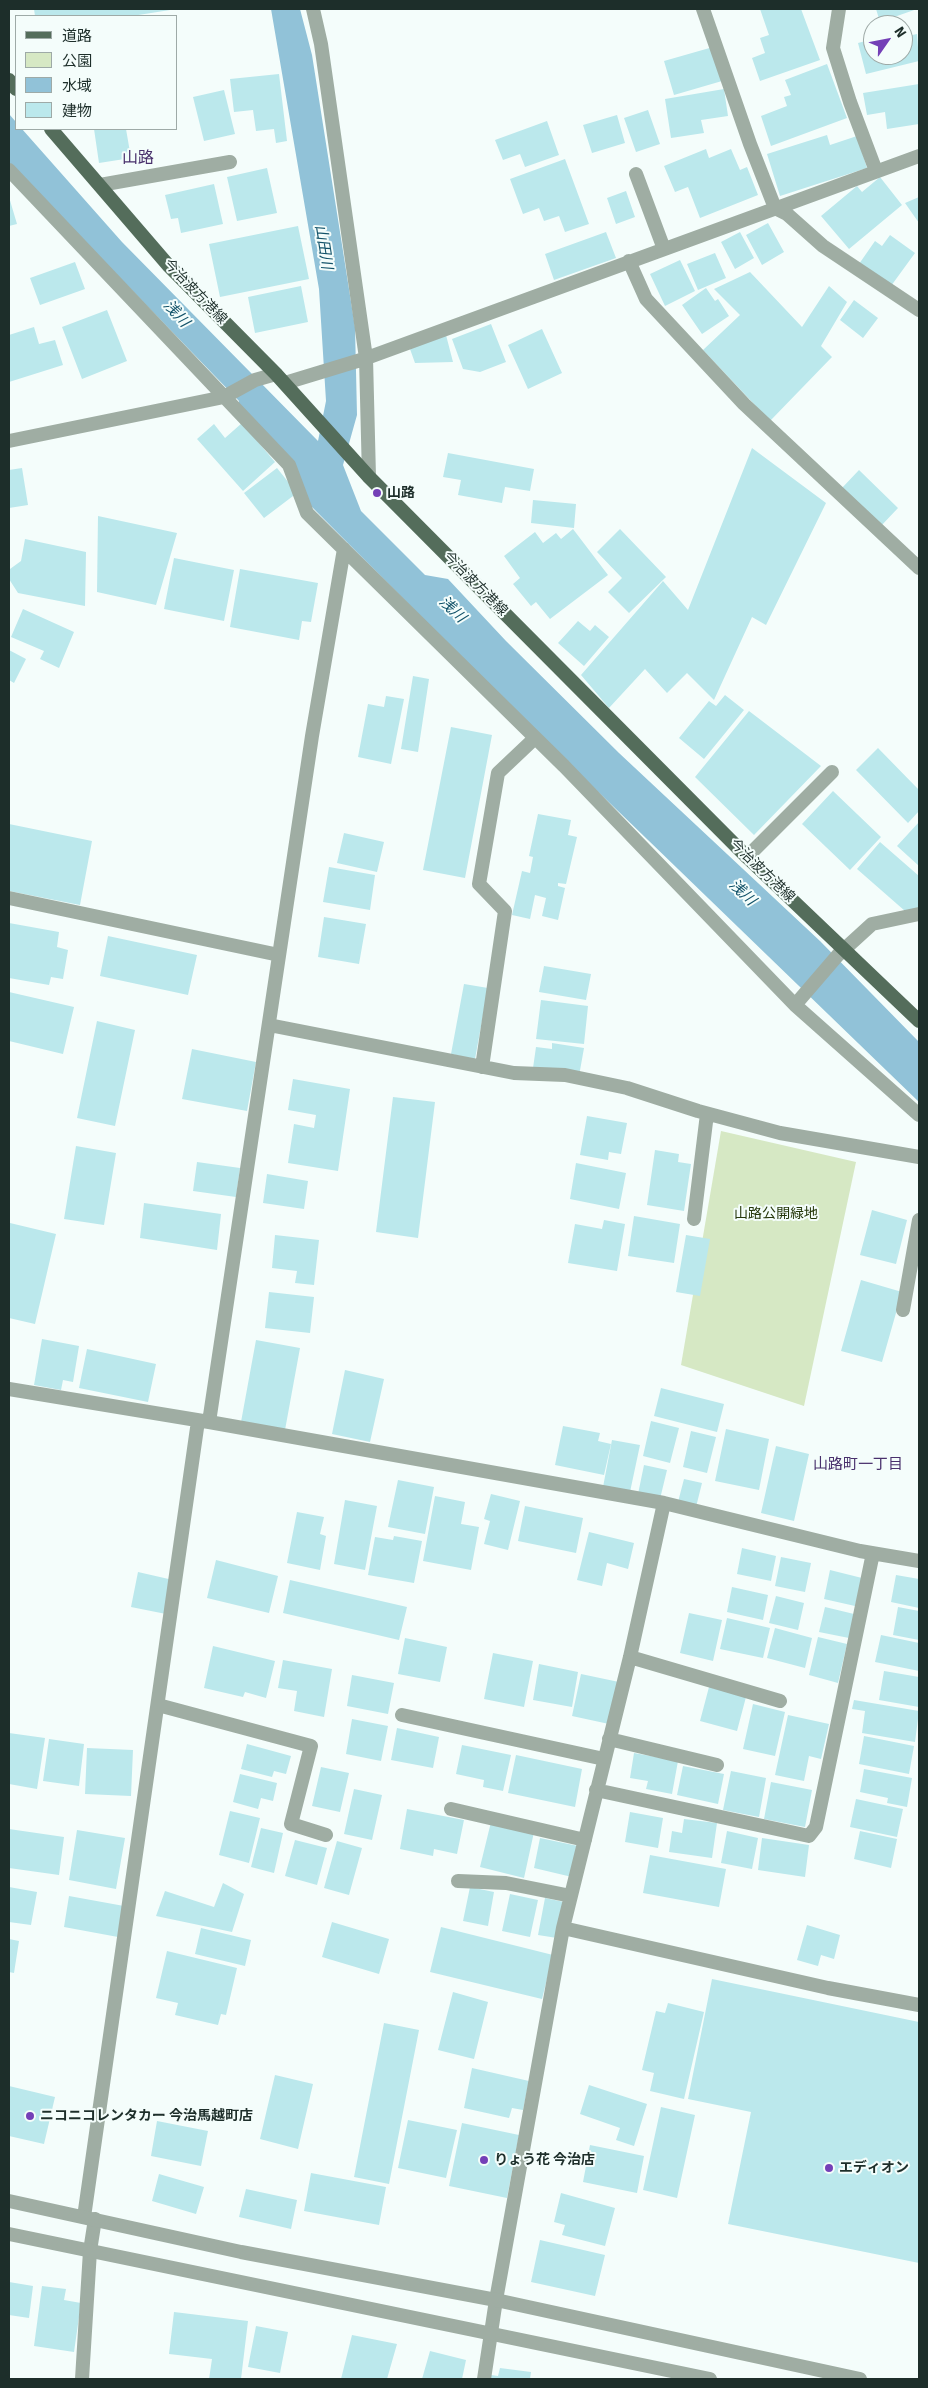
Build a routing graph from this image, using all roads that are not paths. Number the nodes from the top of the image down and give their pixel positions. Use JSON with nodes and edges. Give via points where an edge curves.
{"nodes":[{"id":1,"x":314,"y":9,"type":"edge"},
{"id":2,"x":704,"y":9,"type":"edge"},
{"id":3,"x":839,"y":9,"type":"edge"},
{"id":4,"x":52,"y":130,"type":"edge"},
{"id":5,"x":919,"y":156,"type":"edge"},
{"id":6,"x":230,"y":162,"type":"dead end"},
{"id":7,"x":9,"y":170,"type":"edge"},
{"id":8,"x":876,"y":171,"type":"junction"},
{"id":9,"x":636,"y":174,"type":"dead end"},
{"id":10,"x":100,"y":185,"type":"junction"},
{"id":11,"x":775,"y":208,"type":"junction"},
{"id":12,"x":664,"y":249,"type":"junction"},
{"id":13,"x":629,"y":262,"type":"junction"},
{"id":14,"x":919,"y":310,"type":"edge"},
{"id":15,"x":365,"y":359,"type":"junction"},
{"id":16,"x":282,"y":380,"type":"junction"},
{"id":17,"x":224,"y":396,"type":"junction"},
{"id":18,"x":9,"y":441,"type":"edge"},
{"id":19,"x":369,"y":477,"type":"junction"},
{"id":20,"x":344,"y":549,"type":"junction"},
{"id":21,"x":919,"y":568,"type":"edge"},
{"id":22,"x":535,"y":738,"type":"junction"},
{"id":23,"x":832,"y":772,"type":"dead end"},
{"id":24,"x":747,"y":857,"type":"junction"},
{"id":25,"x":9,"y":898,"type":"edge"},
{"id":26,"x":919,"y":914,"type":"edge"},
{"id":27,"x":841,"y":952,"type":"junction"},
{"id":28,"x":279,"y":955,"type":"junction"},
{"id":29,"x":796,"y":1002,"type":"junction"},
{"id":30,"x":919,"y":1021,"type":"edge"},
{"id":31,"x":269,"y":1024,"type":"junction"},
{"id":32,"x":482,"y":1067,"type":"junction"},
{"id":33,"x":707,"y":1114,"type":"junction"},
{"id":34,"x":919,"y":1115,"type":"edge"},
{"id":35,"x":919,"y":1157,"type":"edge"},
{"id":36,"x":694,"y":1219,"type":"dead end"},
{"id":37,"x":919,"y":1220,"type":"edge"},
{"id":38,"x":903,"y":1310,"type":"dead end"},
{"id":39,"x":9,"y":1389,"type":"edge"},
{"id":40,"x":204,"y":1421,"type":"junction"},
{"id":41,"x":664,"y":1502,"type":"junction"},
{"id":42,"x":873,"y":1553,"type":"junction"},
{"id":43,"x":919,"y":1562,"type":"edge"},
{"id":44,"x":630,"y":1657,"type":"junction"},
{"id":45,"x":780,"y":1701,"type":"dead end"},
{"id":46,"x":158,"y":1706,"type":"junction"},
{"id":47,"x":402,"y":1715,"type":"dead end"},
{"id":48,"x":609,"y":1739,"type":"junction"},
{"id":49,"x":604,"y":1759,"type":"junction"},
{"id":50,"x":717,"y":1766,"type":"dead end"},
{"id":51,"x":596,"y":1790,"type":"junction"},
{"id":52,"x":451,"y":1808,"type":"dead end"},
{"id":53,"x":326,"y":1835,"type":"dead end"},
{"id":54,"x":584,"y":1840,"type":"junction"},
{"id":55,"x":458,"y":1880,"type":"dead end"},
{"id":56,"x":571,"y":1896,"type":"junction"},
{"id":57,"x":563,"y":1928,"type":"junction"},
{"id":58,"x":919,"y":2004,"type":"edge"},
{"id":59,"x":9,"y":2201,"type":"edge"},
{"id":60,"x":89,"y":2218,"type":"junction"},
{"id":61,"x":9,"y":2234,"type":"edge"},
{"id":62,"x":90,"y":2251,"type":"junction"},
{"id":63,"x":496,"y":2300,"type":"junction"},
{"id":64,"x":490,"y":2334,"type":"junction"},
{"id":65,"x":82,"y":2379,"type":"edge"},
{"id":66,"x":484,"y":2379,"type":"edge"},
{"id":67,"x":710,"y":2379,"type":"edge"},
{"id":68,"x":860,"y":2379,"type":"edge"}],
"edges":[{"from":1,"to":15,"type":"street"},
{"from":2,"to":11,"type":"street"},
{"from":3,"to":8,"type":"street","via":[[833,48]]},
{"from":4,"to":10,"type":"main road","name":"今治波方港線"},
{"from":5,"to":8,"type":"street"},
{"from":6,"to":10,"type":"street"},
{"from":7,"to":17,"type":"street"},
{"from":8,"to":11,"type":"street"},
{"from":9,"to":12,"type":"street"},
{"from":10,"to":16,"type":"main road","name":"今治波方港線","via":[[168,265]]},
{"from":11,"to":12,"type":"street"},
{"from":11,"to":14,"type":"street","via":[[787,214],[823,246]]},
{"from":12,"to":13,"type":"street"},
{"from":13,"to":15,"type":"street"},
{"from":13,"to":21,"type":"street","via":[[646,299],[744,404]]},
{"from":15,"to":16,"type":"street"},
{"from":15,"to":19,"type":"street"},
{"from":16,"to":17,"type":"street","via":[[255,380]]},
{"from":16,"to":19,"type":"main road","name":"今治波方港線"},
{"from":17,"to":18,"type":"street"},
{"from":17,"to":20,"type":"street","via":[[289,465],[307,514]]},
{"from":19,"to":24,"type":"main road","name":"今治波方港線"},
{"from":20,"to":22,"type":"street"},
{"from":20,"to":28,"type":"street"},
{"from":22,"to":29,"type":"street"},
{"from":22,"to":32,"type":"street","via":[[498,772],[479,884],[505,911]]},
{"from":23,"to":24,"type":"street"},
{"from":24,"to":27,"type":"main road","name":"今治波方港線"},
{"from":25,"to":28,"type":"street"},
{"from":26,"to":27,"type":"street","via":[[872,924]]},
{"from":27,"to":29,"type":"street"},
{"from":27,"to":30,"type":"main road","name":"今治波方港線"},
{"from":28,"to":31,"type":"street"},
{"from":29,"to":34,"type":"street"},
{"from":31,"to":32,"type":"street"},
{"from":31,"to":40,"type":"street"},
{"from":32,"to":33,"type":"street","via":[[514,1073],[565,1075],[628,1088]]},
{"from":33,"to":35,"type":"street","via":[[780,1133]]},
{"from":33,"to":36,"type":"street"},
{"from":37,"to":38,"type":"street"},
{"from":39,"to":40,"type":"street"},
{"from":40,"to":41,"type":"street"},
{"from":40,"to":46,"type":"street"},
{"from":41,"to":42,"type":"street"},
{"from":41,"to":44,"type":"street"},
{"from":42,"to":43,"type":"street"},
{"from":42,"to":51,"type":"street","via":[[816,1827],[808,1836]]},
{"from":44,"to":45,"type":"street"},
{"from":44,"to":48,"type":"street"},
{"from":46,"to":53,"type":"street","via":[[312,1746],[291,1824]]},
{"from":46,"to":60,"type":"street"},
{"from":47,"to":49,"type":"street"},
{"from":48,"to":49,"type":"street"},
{"from":48,"to":50,"type":"street"},
{"from":49,"to":51,"type":"street"},
{"from":51,"to":54,"type":"street"},
{"from":52,"to":54,"type":"street"},
{"from":54,"to":56,"type":"street"},
{"from":55,"to":56,"type":"street","via":[[506,1883]]},
{"from":56,"to":57,"type":"street"},
{"from":57,"to":58,"type":"street","via":[[828,1988]]},
{"from":57,"to":63,"type":"street"},
{"from":59,"to":60,"type":"street"},
{"from":60,"to":62,"type":"street"},
{"from":60,"to":63,"type":"street","via":[[241,2252]]},
{"from":61,"to":62,"type":"street"},
{"from":62,"to":64,"type":"street"},
{"from":62,"to":65,"type":"street"},
{"from":63,"to":64,"type":"street"},
{"from":63,"to":68,"type":"street"},
{"from":64,"to":66,"type":"street"},
{"from":64,"to":67,"type":"street"}]}
